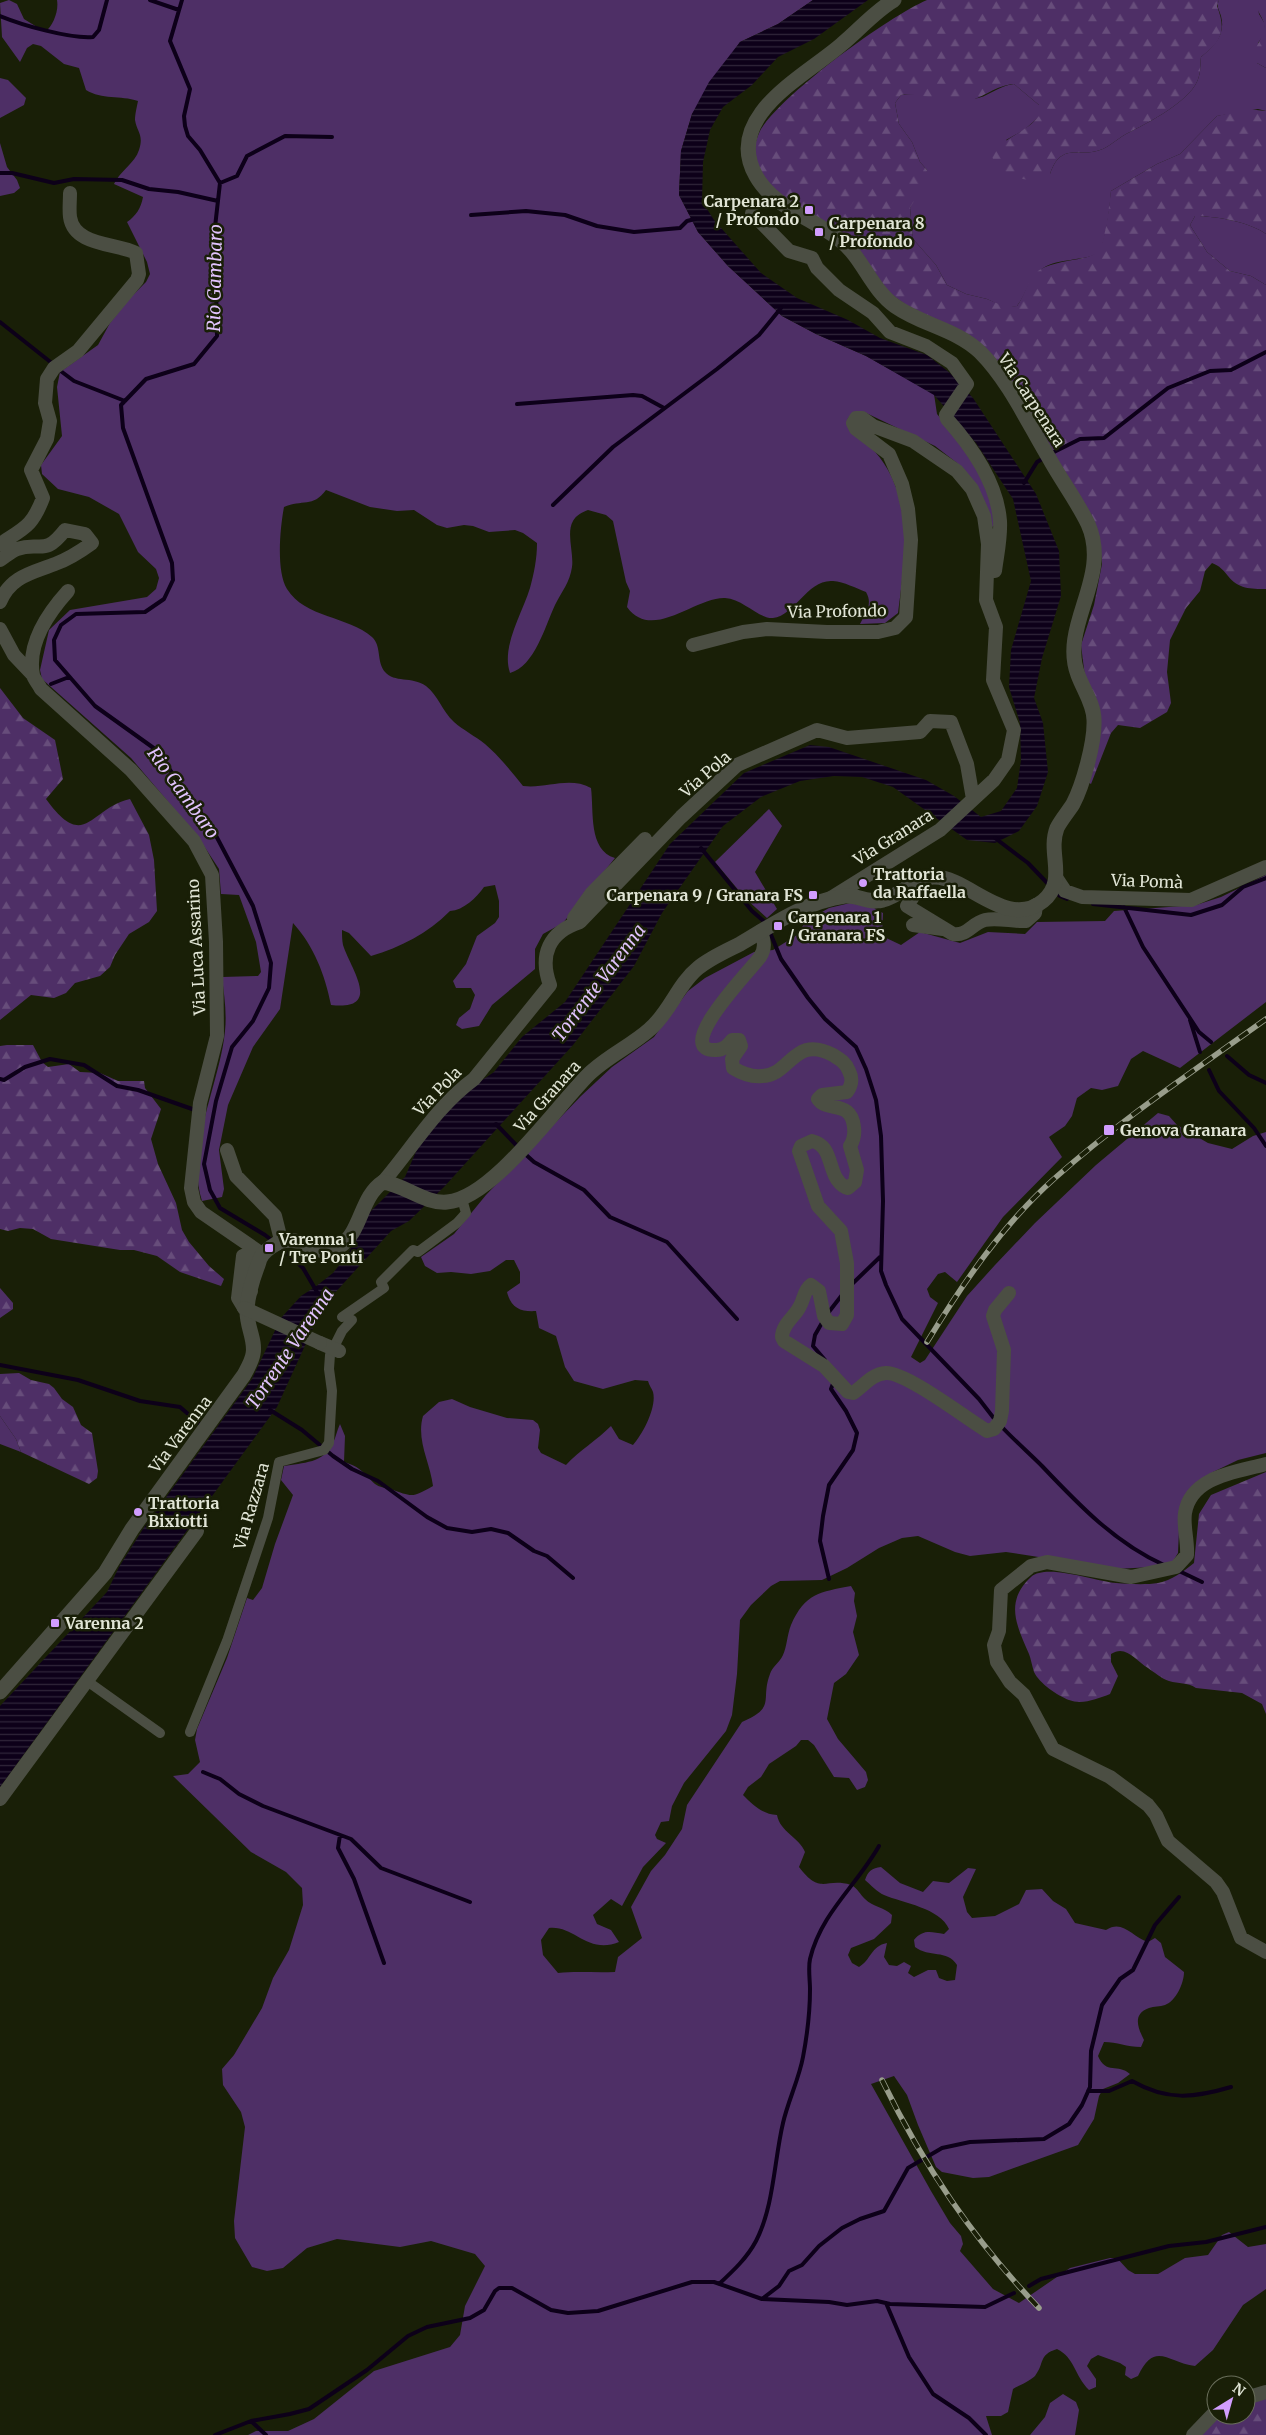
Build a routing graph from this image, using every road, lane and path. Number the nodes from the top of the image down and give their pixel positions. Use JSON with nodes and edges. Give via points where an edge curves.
{"nodes":[{"id":1,"x":894,"y":0,"type":"edge"},
{"id":2,"x":70,"y":193,"type":"dead end"},
{"id":3,"x":752,"y":213,"type":"dead end"},
{"id":4,"x":0,"y":544,"type":"edge"},
{"id":5,"x":0,"y":560,"type":"edge"},
{"id":6,"x":68,"y":591,"type":"dead end"},
{"id":7,"x":0,"y":602,"type":"edge"},
{"id":8,"x":993,"y":620,"type":"junction"},
{"id":9,"x":0,"y":629,"type":"edge"},
{"id":10,"x":693,"y":645,"type":"dead end"},
{"id":11,"x":33,"y":675,"type":"junction"},
{"id":12,"x":1006,"y":708,"type":"joint"},
{"id":13,"x":973,"y":799,"type":"junction"},
{"id":14,"x":645,"y":838,"type":"dead end"},
{"id":15,"x":1266,"y":866,"type":"edge"},
{"id":16,"x":1049,"y":892,"type":"junction"},
{"id":17,"x":914,"y":895,"type":"dead end"},
{"id":18,"x":828,"y":900,"type":"junction"},
{"id":19,"x":914,"y":925,"type":"dead end"},
{"id":20,"x":567,"y":926,"type":"junction"},
{"id":21,"x":946,"y":930,"type":"junction"},
{"id":22,"x":762,"y":931,"type":"junction"},
{"id":23,"x":227,"y":1150,"type":"dead end"},
{"id":24,"x":387,"y":1182,"type":"junction"},
{"id":25,"x":462,"y":1199,"type":"junction"},
{"id":26,"x":281,"y":1240,"type":"junction"},
{"id":27,"x":264,"y":1253,"type":"junction"},
{"id":28,"x":251,"y":1291,"type":"junction"},
{"id":29,"x":1009,"y":1293,"type":"dead end"},
{"id":30,"x":331,"y":1347,"type":"junction"},
{"id":31,"x":1266,"y":1464,"type":"edge"},
{"id":32,"x":197,"y":1531,"type":"dead end"},
{"id":33,"x":88,"y":1681,"type":"junction"},
{"id":34,"x":0,"y":1692,"type":"edge"},
{"id":35,"x":190,"y":1732,"type":"dead end"},
{"id":36,"x":160,"y":1733,"type":"dead end"},
{"id":37,"x":0,"y":1798,"type":"edge"},
{"id":38,"x":1266,"y":1952,"type":"edge"},
{"id":39,"x":1206,"y":2422,"type":"edge"},
{"id":40,"x":1193,"y":2435,"type":"edge"}],
"edges":[{"from":1,"to":16,"type":"street","name":"Via Carpenara","via":[[880,8],[840,46],[774,97],[757,120],[749,138],[749,156],[756,178],[772,195],[842,241],[879,292],[897,308],[954,333],[979,351],[1002,379],[1090,529],[1095,562],[1089,596],[1077,623],[1074,641],[1075,669],[1089,699],[1094,720],[1081,787],[1056,830]]},
{"from":2,"to":4,"type":"street","via":[[70,217],[74,230],[109,246],[136,253],[139,274],[90,338],[54,368],[47,379],[45,404],[50,420],[47,439],[31,470],[43,498],[35,519]]},
{"from":3,"to":8,"type":"street","name":"Via Profondo","via":[[789,251],[812,258],[817,268],[839,290],[872,313],[890,332],[926,346],[952,363],[967,384],[946,415],[978,461],[998,505],[999,540]]},
{"from":5,"to":7,"type":"street","via":[[16,549],[54,544],[65,530],[85,534],[92,543],[56,564],[25,574],[4,592]]},
{"from":6,"to":11,"type":"street","via":[[52,608],[38,636]]},
{"from":8,"to":10,"type":"street","name":"Via Profondo","via":[[986,600],[988,544],[984,516],[972,489],[957,471],[913,441],[856,418],[853,423],[856,429],[889,454],[902,484],[910,540],[906,617],[895,628],[878,632],[767,629]]},
{"from":8,"to":12,"type":"street","name":"Via Profondo","via":[[996,627],[993,680]]},
{"from":9,"to":11,"type":"street","name":"Via Luca Assarino","via":[[14,655]]},
{"from":11,"to":27,"type":"street","name":"Via Luca Assarino","via":[[41,689],[132,770],[194,841],[212,876],[217,1036],[200,1103],[191,1188],[194,1202],[201,1212]]},
{"from":12,"to":13,"type":"street","name":"Via Granara","via":[[1014,730],[1008,760],[994,780]]},
{"from":13,"to":18,"type":"street","name":"Via Granara","via":[[940,830]]},
{"from":13,"to":20,"type":"street","name":"Via Pola","via":[[967,764],[950,722],[930,721],[920,732],[847,738],[817,730],[737,766],[682,817],[580,922]]},
{"from":14,"to":20,"type":"street","name":"Via Pola","via":[[591,894]]},
{"from":15,"to":16,"type":"street","name":"Via Pomà","via":[[1191,900],[1082,897],[1065,891]]},
{"from":16,"to":18,"type":"street","via":[[1007,908],[953,882],[935,877],[926,878],[884,900],[850,896]]},
{"from":16,"to":21,"type":"street","via":[[1035,914],[1026,921],[984,920],[959,935]]},
{"from":17,"to":21,"type":"street","via":[[907,906]]},
{"from":18,"to":22,"type":"street","name":"Via Granara"},
{"from":19,"to":21,"type":"street"},
{"from":20,"to":24,"type":"street","name":"Via Pola","via":[[555,935],[547,951],[545,971],[550,985],[474,1079],[439,1112]]},
{"from":22,"to":25,"type":"street","name":"Via Granara","via":[[698,967],[652,1027],[591,1072],[531,1141],[480,1189]]},
{"from":22,"to":29,"type":"street","via":[[765,944],[760,957],[721,1003],[704,1033],[704,1043],[707,1048],[715,1050],[724,1048],[732,1040],[739,1040],[740,1046],[732,1059],[733,1068],[762,1076],[812,1049],[820,1048],[843,1061],[851,1076],[850,1088],[847,1092],[822,1095],[818,1099],[822,1104],[842,1108],[852,1118],[854,1139],[850,1146],[857,1170],[855,1182],[845,1187],[837,1180],[822,1144],[812,1140],[801,1146],[799,1151],[818,1206],[841,1231],[847,1263],[847,1315],[842,1324],[829,1323],[824,1316],[819,1291],[811,1285],[796,1313],[783,1328],[784,1341],[824,1366],[848,1392],[853,1393],[877,1375],[892,1373],[988,1431],[1000,1421],[1002,1411],[1004,1350],[993,1316]]},
{"from":23,"to":26,"type":"street","via":[[236,1176],[275,1216]]},
{"from":24,"to":25,"type":"street","name":"Via Granara","via":[[434,1202]]},
{"from":24,"to":26,"type":"street","via":[[374,1188],[354,1228],[339,1247],[329,1252],[292,1239]]},
{"from":25,"to":30,"type":"street","name":"Via Razzara","via":[[466,1213],[418,1252],[413,1250],[381,1282],[384,1288],[347,1318]]},
{"from":26,"to":27,"type":"street"},
{"from":27,"to":28,"type":"street","name":"Via Varenna"},
{"from":28,"to":30,"type":"street","bridge":true,"via":[[246,1286],[249,1256],[246,1255],[243,1256],[238,1298],[244,1308]]},
{"from":28,"to":34,"type":"street","name":"Via Varenna","via":[[247,1309],[253,1354],[234,1390],[132,1529],[105,1573]]},
{"from":30,"to":35,"type":"street","name":"Via Razzara","via":[[329,1443],[324,1450],[279,1462],[265,1528],[227,1641]]},
{"from":31,"to":38,"type":"street","via":[[1201,1484],[1185,1513],[1187,1555],[1176,1567],[1131,1577],[1047,1562],[1031,1566],[1000,1590],[999,1631],[994,1646],[997,1662],[1010,1682],[1024,1694],[1053,1749],[1110,1777],[1148,1805],[1168,1841],[1216,1882],[1223,1892],[1241,1938]]},
{"from":32,"to":33,"type":"street"},
{"from":33,"to":36,"type":"street"},
{"from":33,"to":37,"type":"street"},
{"from":39,"to":40,"type":"street"}]}
